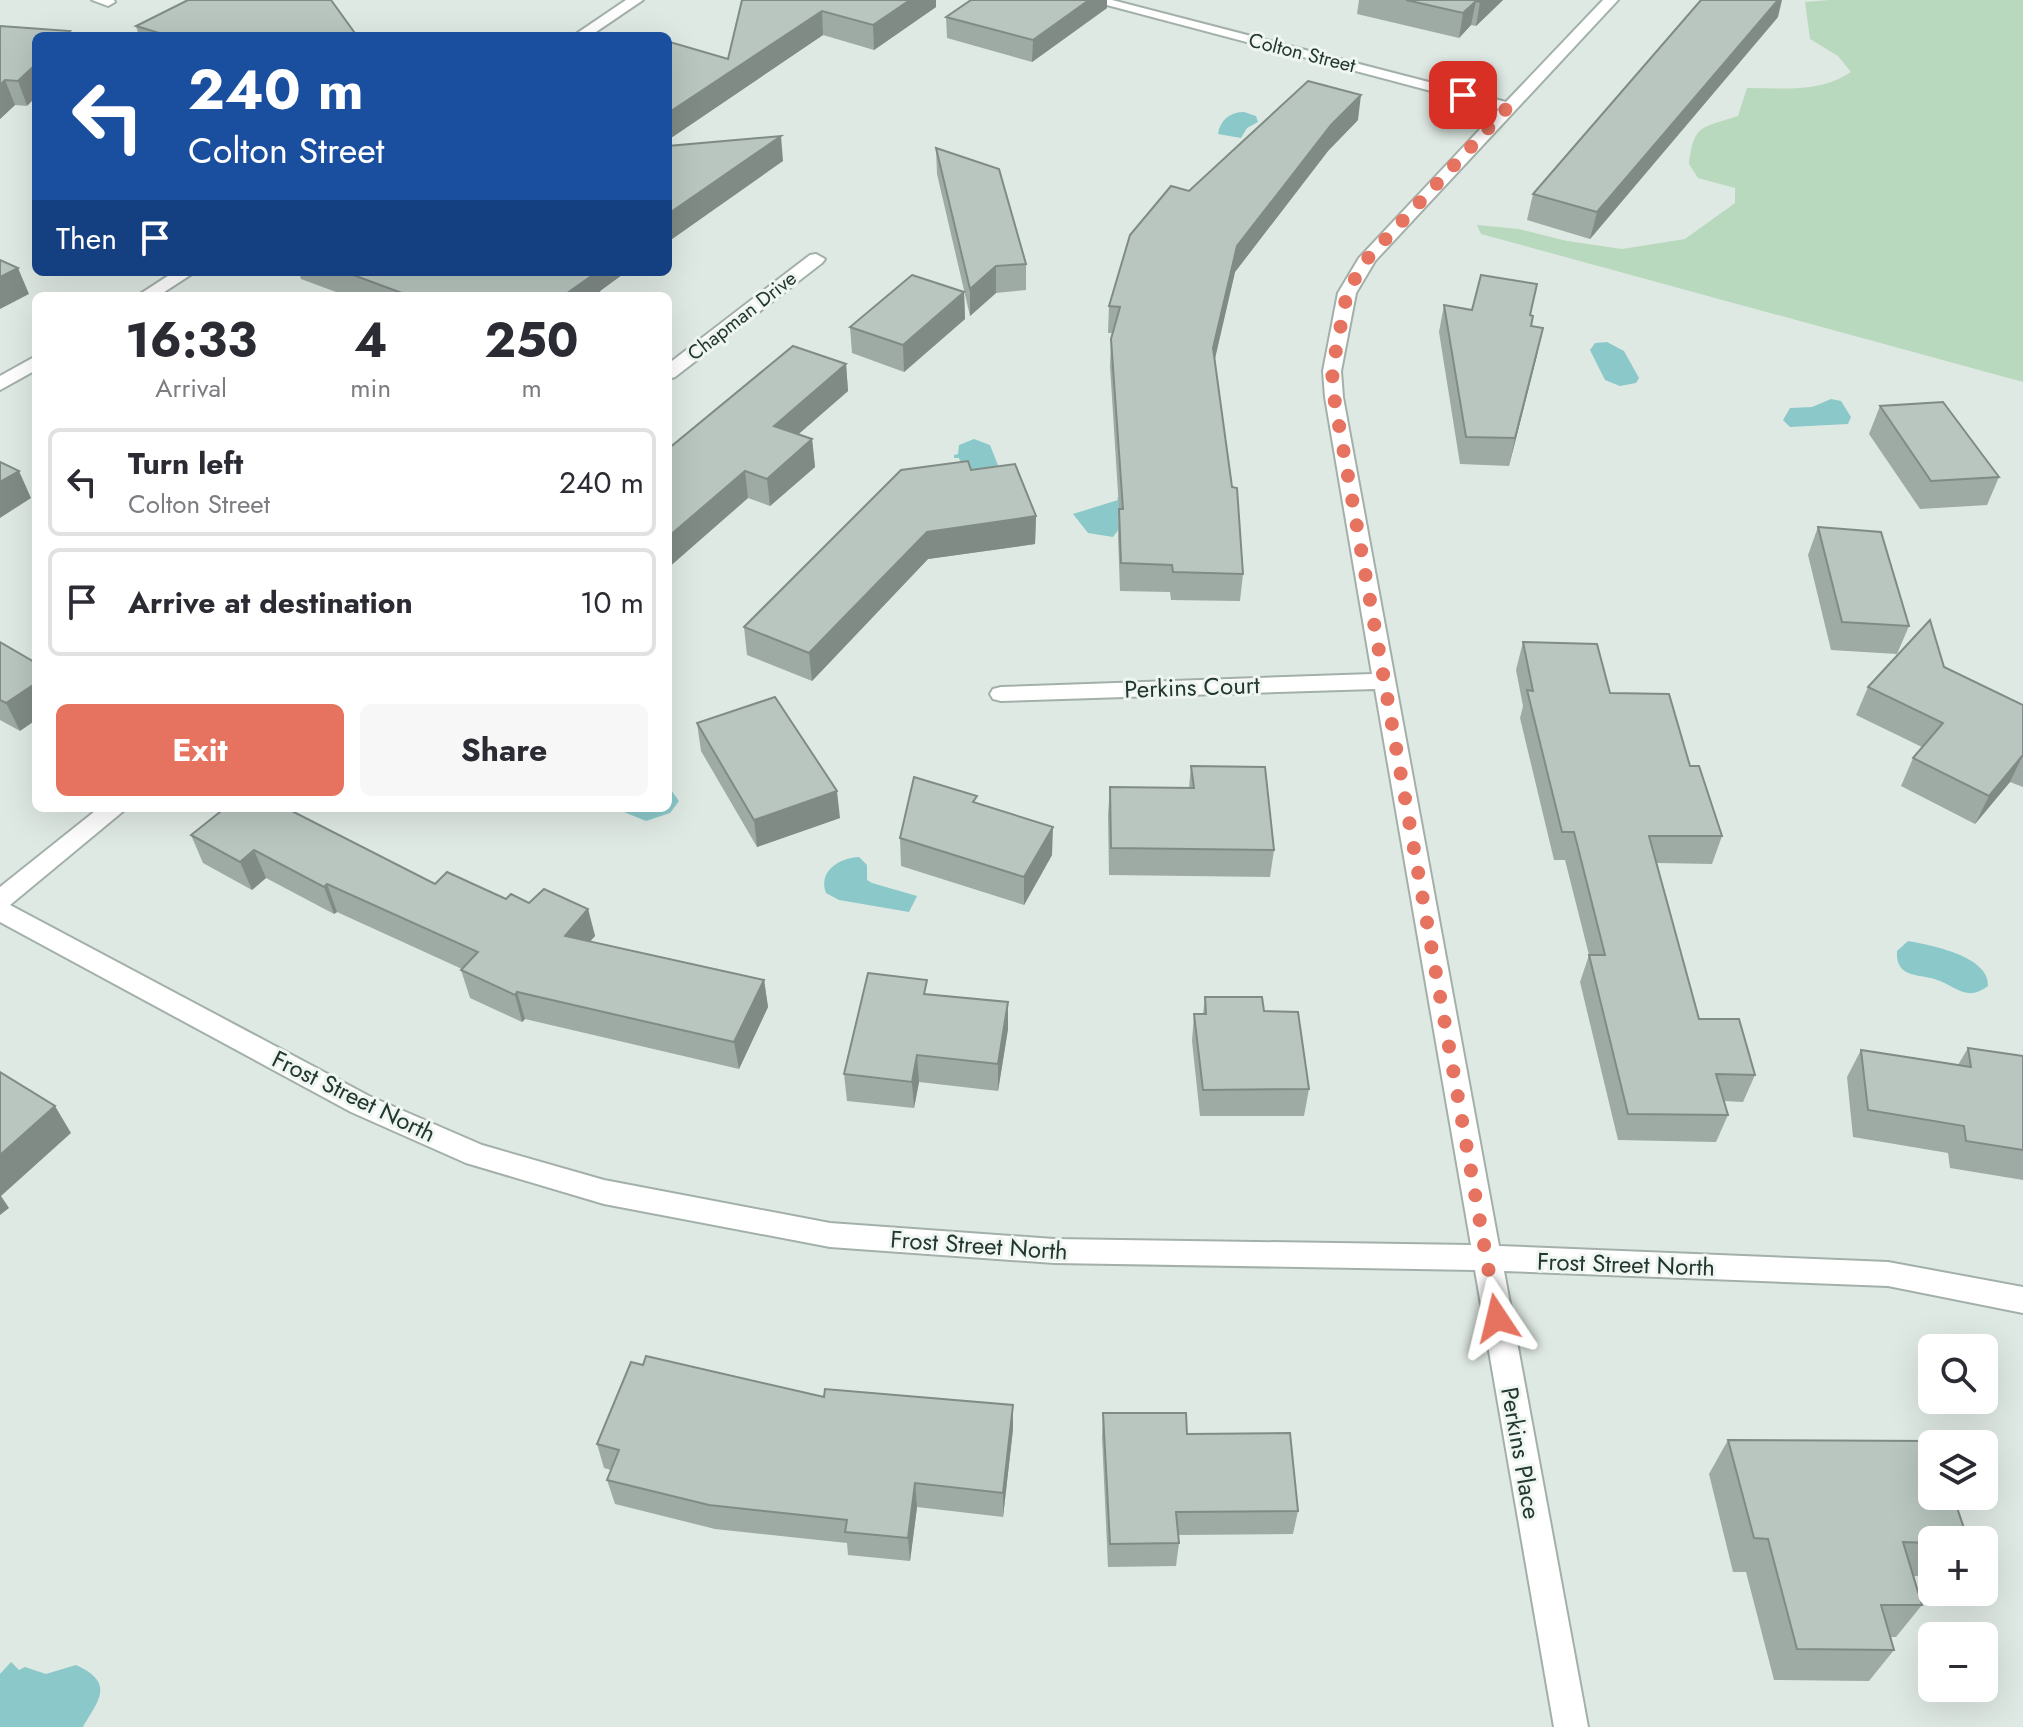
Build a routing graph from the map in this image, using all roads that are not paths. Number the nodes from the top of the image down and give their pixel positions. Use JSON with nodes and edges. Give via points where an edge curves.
{"nodes":[{"id":1,"x":636,"y":0,"type":"edge"},
{"id":2,"x":1095,"y":0,"type":"edge"},
{"id":3,"x":1611,"y":0,"type":"edge"},
{"id":4,"x":586,"y":32,"type":"edge"},
{"id":5,"x":1508,"y":107,"type":"junction"},
{"id":6,"x":816,"y":259,"type":"dead end"},
{"id":7,"x":179,"y":276,"type":"edge"},
{"id":8,"x":153,"y":292,"type":"edge"},
{"id":9,"x":32,"y":364,"type":"edge"},
{"id":10,"x":672,"y":370,"type":"edge"},
{"id":11,"x":0,"y":384,"type":"edge"},
{"id":12,"x":1383,"y":681,"type":"junction"},
{"id":13,"x":1001,"y":694,"type":"dead end"},
{"id":14,"x":110,"y":812,"type":"edge"},
{"id":15,"x":0,"y":900,"type":"edge"},
{"id":16,"x":0,"y":911,"type":"edge"},
{"id":17,"x":1486,"y":1258,"type":"junction"},
{"id":18,"x":2023,"y":1300,"type":"edge"},
{"id":19,"x":1571,"y":1727,"type":"edge"}],
"edges":[{"from":1,"to":4,"type":"street"},
{"from":2,"to":5,"type":"street","name":"Colton Street"},
{"from":3,"to":5,"type":"street","name":"Perkins Place"},
{"from":5,"to":12,"type":"street","name":"Perkins Place","via":[[1368,258],[1347,293],[1332,371],[1334,397]]},
{"from":6,"to":10,"type":"street","name":"Chapman Drive"},
{"from":7,"to":8,"type":"street"},
{"from":9,"to":11,"type":"street"},
{"from":12,"to":13,"type":"street","name":"Perkins Court"},
{"from":12,"to":17,"type":"street","name":"Perkins Place"},
{"from":14,"to":15,"type":"street"},
{"from":16,"to":17,"type":"street","name":"Frost Street North","via":[[360,1104],[476,1155],[604,1192],[845,1236],[1054,1251]]},
{"from":17,"to":18,"type":"street","name":"Frost Street North","via":[[1888,1274]]},
{"from":17,"to":19,"type":"street","name":"Perkins Place"}]}
